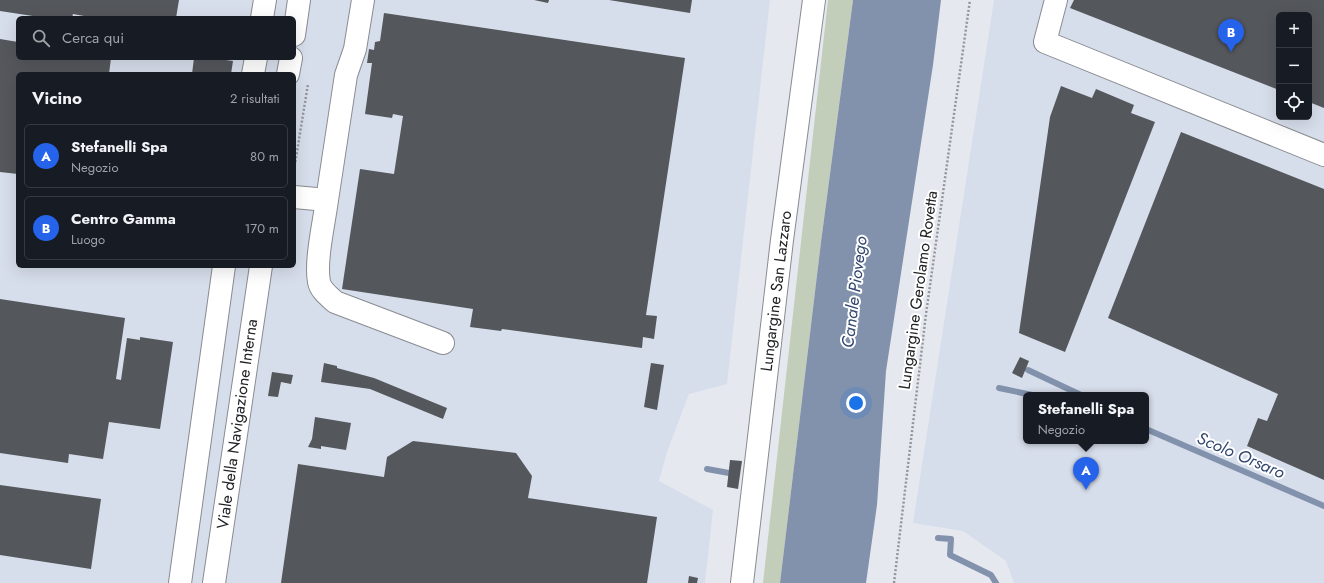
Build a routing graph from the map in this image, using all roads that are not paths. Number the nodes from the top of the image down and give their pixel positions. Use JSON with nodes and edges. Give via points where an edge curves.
{"nodes":[{"id":1,"x":265,"y":0,"type":"edge"},
{"id":2,"x":299,"y":0,"type":"edge"},
{"id":3,"x":363,"y":0,"type":"edge"},
{"id":4,"x":814,"y":0,"type":"edge"},
{"id":5,"x":1056,"y":0,"type":"edge"},
{"id":6,"x":262,"y":16,"type":"edge"},
{"id":7,"x":296,"y":20,"type":"edge"},
{"id":8,"x":256,"y":60,"type":"edge"},
{"id":9,"x":291,"y":60,"type":"edge"},
{"id":10,"x":253,"y":72,"type":"edge"},
{"id":11,"x":288,"y":72,"type":"edge"},
{"id":12,"x":1324,"y":155,"type":"edge"},
{"id":13,"x":296,"y":197,"type":"edge"},
{"id":14,"x":327,"y":200,"type":"junction"},
{"id":15,"x":224,"y":268,"type":"edge"},
{"id":16,"x":261,"y":268,"type":"edge"},
{"id":17,"x":443,"y":343,"type":"dead end"},
{"id":18,"x":180,"y":583,"type":"edge"},
{"id":19,"x":214,"y":583,"type":"edge"},
{"id":20,"x":742,"y":583,"type":"edge"}],
"edges":[{"from":1,"to":6,"type":"street"},
{"from":2,"to":7,"type":"street"},
{"from":3,"to":14,"type":"street","via":[[355,49],[346,74]]},
{"from":4,"to":20,"type":"street","name":"Lungargine San Lazzaro","via":[[782,240]]},
{"from":5,"to":12,"type":"street","via":[[1044,42]]},
{"from":8,"to":10,"type":"street"},
{"from":9,"to":11,"type":"street"},
{"from":13,"to":14,"type":"street"},
{"from":14,"to":17,"type":"street","via":[[319,265],[319,283],[324,292],[335,302]]},
{"from":15,"to":18,"type":"street"},
{"from":16,"to":19,"type":"street","name":"Viale della Navigazione Interna"}]}
